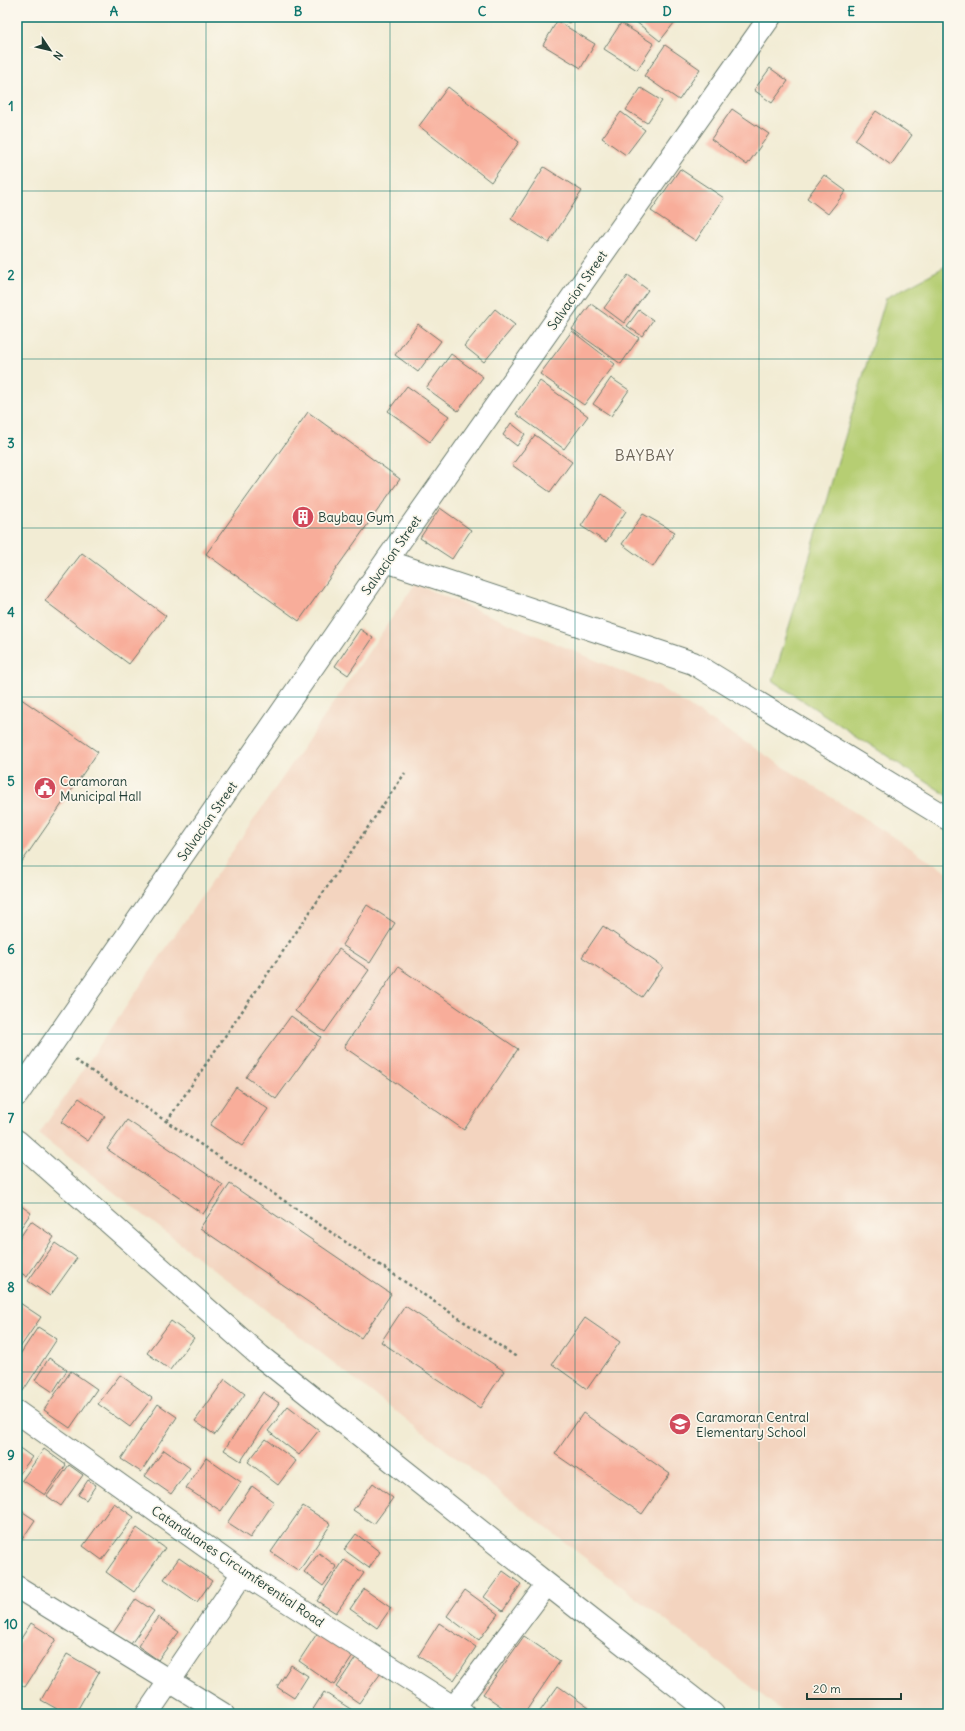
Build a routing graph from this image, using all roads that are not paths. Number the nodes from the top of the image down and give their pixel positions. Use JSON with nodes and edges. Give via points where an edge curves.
{"nodes":[{"id":1,"x":770,"y":17,"type":"edge"},
{"id":2,"x":386,"y":561,"type":"junction"},
{"id":3,"x":948,"y":819,"type":"edge"},
{"id":4,"x":17,"y":1095,"type":"edge"},
{"id":5,"x":17,"y":1142,"type":"edge"},
{"id":6,"x":17,"y":1412,"type":"edge"},
{"id":7,"x":243,"y":1573,"type":"junction"},
{"id":8,"x":547,"y":1584,"type":"junction"},
{"id":9,"x":17,"y":1587,"type":"edge"},
{"id":10,"x":170,"y":1681,"type":"junction"},
{"id":11,"x":456,"y":1712,"type":"edge"},
{"id":12,"x":147,"y":1714,"type":"edge"},
{"id":13,"x":223,"y":1714,"type":"edge"},
{"id":14,"x":713,"y":1714,"type":"edge"}],
"edges":[{"from":1,"to":2,"type":"street","name":"Salvacion Street"},
{"from":2,"to":3,"type":"street","via":[[692,663]]},
{"from":2,"to":4,"type":"street","name":"Salvacion Street"},
{"from":5,"to":8,"type":"street","via":[[260,1356]]},
{"from":6,"to":7,"type":"street","name":"Catanduanes Circumferential Road"},
{"from":7,"to":10,"type":"street"},
{"from":7,"to":11,"type":"street","name":"Catanduanes Circumferential Road"},
{"from":8,"to":11,"type":"street"},
{"from":8,"to":14,"type":"street"},
{"from":9,"to":10,"type":"street"},
{"from":10,"to":12,"type":"street"},
{"from":10,"to":13,"type":"street"}]}
